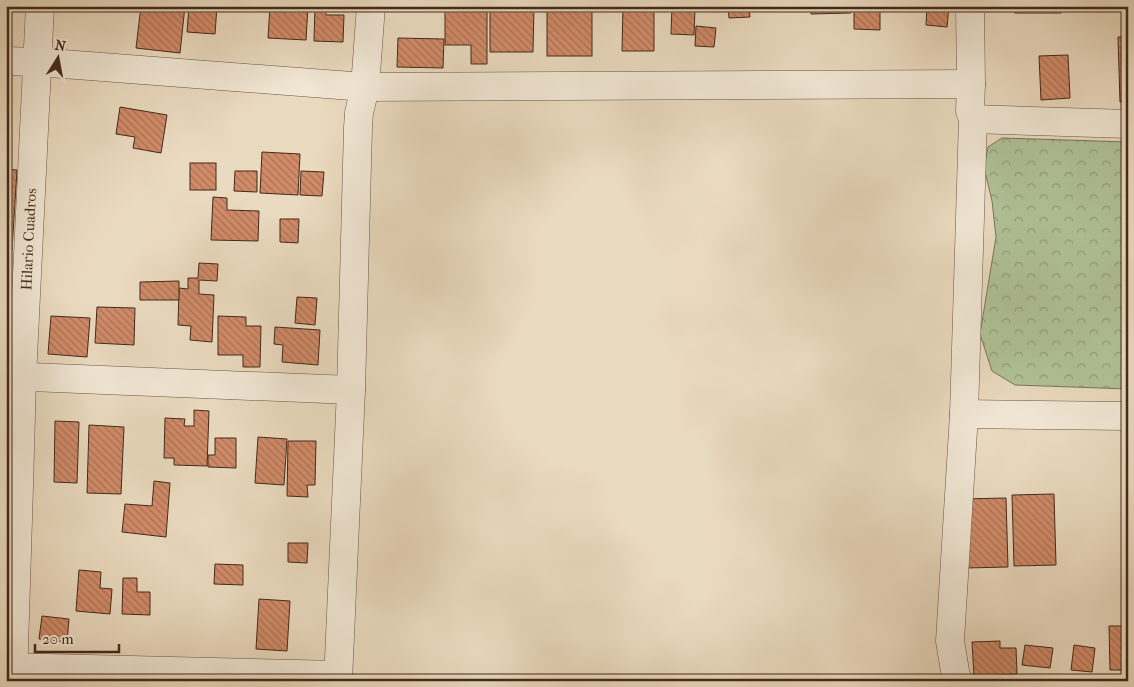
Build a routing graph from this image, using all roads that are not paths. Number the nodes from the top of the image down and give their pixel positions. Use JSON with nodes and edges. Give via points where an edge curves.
{"nodes":[{"id":1,"x":40,"y":6,"type":"edge"},
{"id":2,"x":371,"y":6,"type":"edge"},
{"id":3,"x":970,"y":6,"type":"edge"},
{"id":4,"x":6,"y":61,"type":"edge"},
{"id":5,"x":37,"y":62,"type":"junction"},
{"id":6,"x":971,"y":84,"type":"junction"},
{"id":7,"x":365,"y":87,"type":"junction"},
{"id":8,"x":973,"y":119,"type":"junction"},
{"id":9,"x":1128,"y":124,"type":"edge"},
{"id":10,"x":14,"y":377,"type":"edge"},
{"id":11,"x":351,"y":390,"type":"junction"},
{"id":12,"x":964,"y":414,"type":"junction"},
{"id":13,"x":1128,"y":416,"type":"edge"},
{"id":14,"x":11,"y":672,"type":"edge"},
{"id":15,"x":338,"y":678,"type":"edge"},
{"id":16,"x":959,"y":681,"type":"edge"}],
"edges":[{"from":1,"to":5,"type":"street","name":"Hilario Cuadros"},
{"from":2,"to":7,"type":"street"},
{"from":3,"to":6,"type":"street"},
{"from":4,"to":5,"type":"street"},
{"from":5,"to":7,"type":"street"},
{"from":5,"to":10,"type":"street","name":"Hilario Cuadros"},
{"from":6,"to":7,"type":"street"},
{"from":6,"to":8,"type":"street","via":[[970,111]]},
{"from":7,"to":11,"type":"street","via":[[358,128]]},
{"from":8,"to":9,"type":"street"},
{"from":8,"to":12,"type":"street"},
{"from":10,"to":11,"type":"street"},
{"from":10,"to":14,"type":"street","name":"Hilario Cuadros","via":[[19,487]]},
{"from":11,"to":15,"type":"street"},
{"from":12,"to":13,"type":"street"},
{"from":12,"to":16,"type":"street","via":[[950,641]]},
{"from":14,"to":15,"type":"street"}]}
